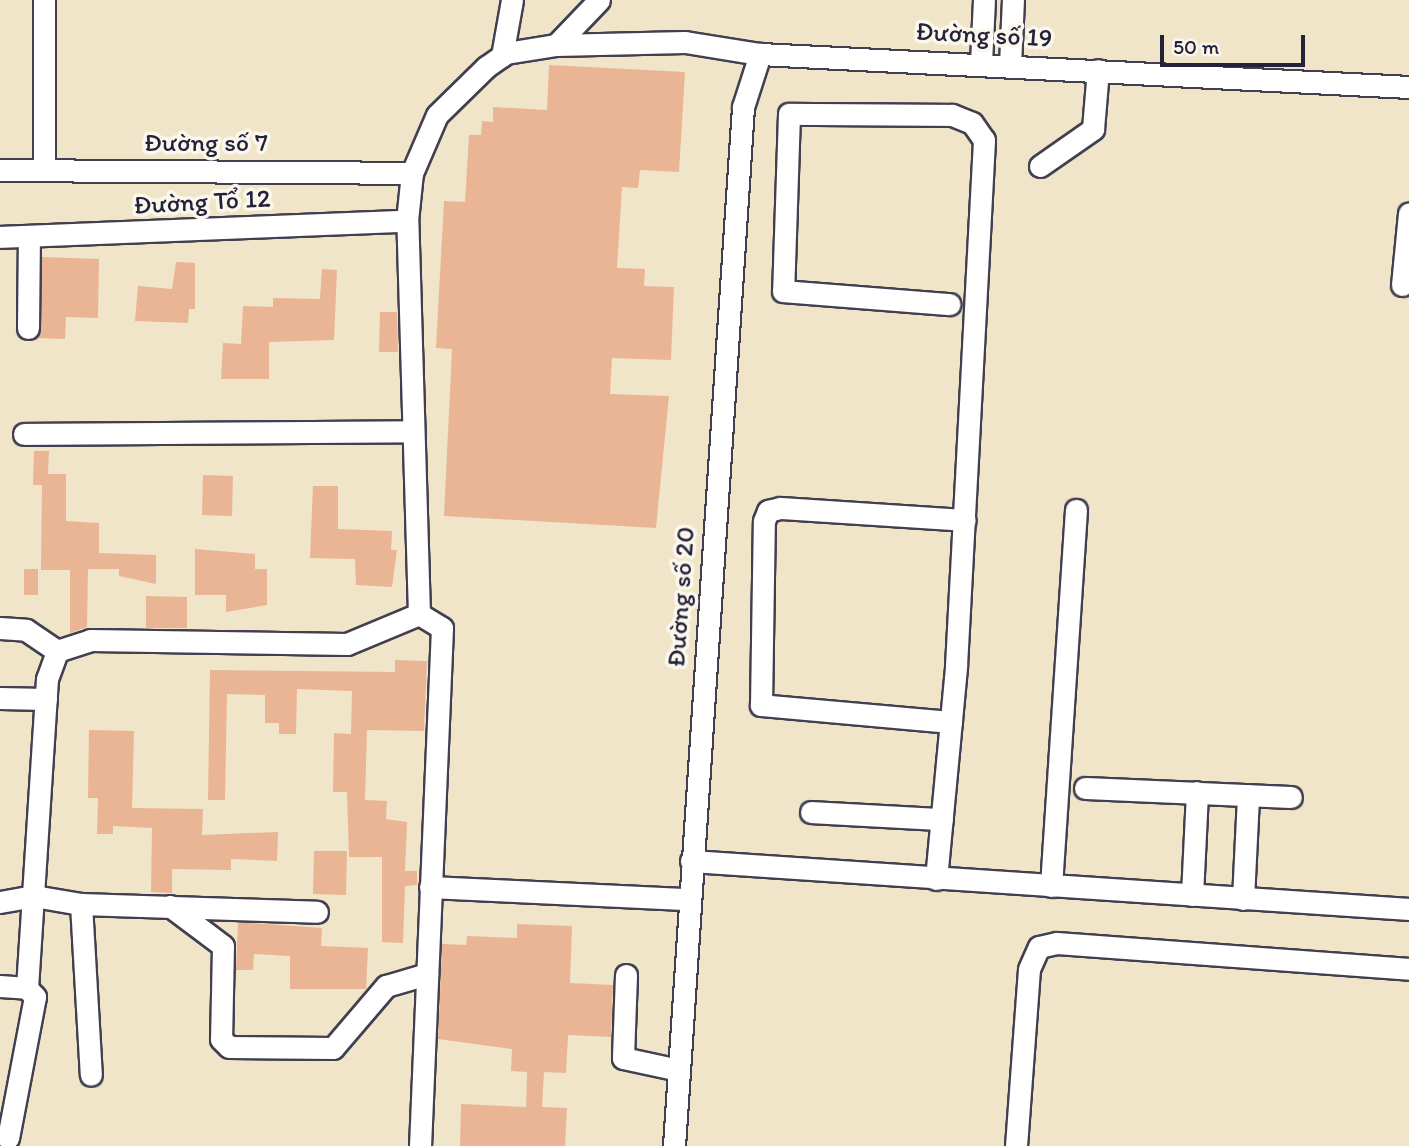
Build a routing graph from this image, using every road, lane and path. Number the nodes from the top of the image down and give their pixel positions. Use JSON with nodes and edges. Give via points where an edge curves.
{"nodes":[{"id":1,"x":44,"y":0,"type":"edge"},
{"id":2,"x":512,"y":0,"type":"edge"},
{"id":3,"x":599,"y":0,"type":"edge"},
{"id":4,"x":984,"y":0,"type":"edge"},
{"id":5,"x":1013,"y":0,"type":"edge"},
{"id":6,"x":556,"y":45,"type":"junction"},
{"id":7,"x":760,"y":54,"type":"junction"},
{"id":8,"x":502,"y":56,"type":"junction"},
{"id":9,"x":981,"y":63,"type":"junction"},
{"id":10,"x":1010,"y":65,"type":"junction"},
{"id":11,"x":1098,"y":70,"type":"junction"},
{"id":12,"x":1409,"y":87,"type":"edge"},
{"id":13,"x":1040,"y":166,"type":"dead end"},
{"id":14,"x":0,"y":170,"type":"edge"},
{"id":15,"x":44,"y":170,"type":"junction"},
{"id":16,"x":412,"y":173,"type":"junction"},
{"id":17,"x":1409,"y":213,"type":"edge"},
{"id":18,"x":407,"y":221,"type":"junction"},
{"id":19,"x":0,"y":237,"type":"edge"},
{"id":20,"x":29,"y":238,"type":"junction"},
{"id":21,"x":1402,"y":285,"type":"dead end"},
{"id":22,"x":949,"y":304,"type":"dead end"},
{"id":23,"x":28,"y":328,"type":"dead end"},
{"id":24,"x":411,"y":431,"type":"junction"},
{"id":25,"x":24,"y":434,"type":"dead end"},
{"id":26,"x":1076,"y":510,"type":"dead end"},
{"id":27,"x":965,"y":520,"type":"junction"},
{"id":28,"x":419,"y":614,"type":"junction"},
{"id":29,"x":0,"y":628,"type":"edge"},
{"id":30,"x":57,"y":651,"type":"junction"},
{"id":31,"x":0,"y":698,"type":"edge"},
{"id":32,"x":46,"y":699,"type":"junction"},
{"id":33,"x":951,"y":722,"type":"junction"},
{"id":34,"x":1085,"y":788,"type":"dead end"},
{"id":35,"x":1197,"y":792,"type":"junction"},
{"id":36,"x":1248,"y":794,"type":"junction"},
{"id":37,"x":1291,"y":797,"type":"dead end"},
{"id":38,"x":811,"y":812,"type":"dead end"},
{"id":39,"x":942,"y":818,"type":"junction"},
{"id":40,"x":691,"y":861,"type":"junction"},
{"id":41,"x":936,"y":879,"type":"junction"},
{"id":42,"x":1051,"y":886,"type":"junction"},
{"id":43,"x":430,"y":887,"type":"junction"},
{"id":44,"x":1192,"y":895,"type":"junction"},
{"id":45,"x":33,"y":896,"type":"junction"},
{"id":46,"x":689,"y":899,"type":"junction"},
{"id":47,"x":1243,"y":899,"type":"junction"},
{"id":48,"x":0,"y":902,"type":"edge"},
{"id":49,"x":81,"y":904,"type":"junction"},
{"id":50,"x":170,"y":906,"type":"junction"},
{"id":51,"x":1409,"y":909,"type":"edge"},
{"id":52,"x":317,"y":912,"type":"dead end"},
{"id":53,"x":1409,"y":969,"type":"edge"},
{"id":54,"x":427,"y":974,"type":"junction"},
{"id":55,"x":626,"y":975,"type":"dead end"},
{"id":56,"x":0,"y":986,"type":"edge"},
{"id":57,"x":27,"y":988,"type":"junction"},
{"id":58,"x":679,"y":1070,"type":"junction"},
{"id":59,"x":91,"y":1075,"type":"dead end"},
{"id":60,"x":8,"y":1138,"type":"dead end"},
{"id":61,"x":420,"y":1146,"type":"edge"},
{"id":62,"x":674,"y":1146,"type":"edge"},
{"id":63,"x":1016,"y":1146,"type":"edge"}],
"edges":[{"from":1,"to":15,"type":"street"},
{"from":2,"to":8,"type":"street"},
{"from":3,"to":6,"type":"street"},
{"from":4,"to":9,"type":"street"},
{"from":5,"to":10,"type":"street"},
{"from":6,"to":7,"type":"street","name":"Đường số 19","via":[[685,42]]},
{"from":6,"to":8,"type":"street","name":"Đường số 19"},
{"from":7,"to":9,"type":"street","name":"Đường số 19"},
{"from":7,"to":40,"type":"street","name":"Đường số 20","via":[[743,107]]},
{"from":8,"to":16,"type":"street","via":[[437,115]]},
{"from":9,"to":10,"type":"street","name":"Đường số 19"},
{"from":10,"to":11,"type":"street","name":"Đường số 19"},
{"from":11,"to":12,"type":"street","name":"Đường số 19"},
{"from":11,"to":13,"type":"street","via":[[1093,129]]},
{"from":14,"to":15,"type":"street","name":"Đường số 7"},
{"from":15,"to":16,"type":"street","name":"Đường số 7"},
{"from":16,"to":18,"type":"street"},
{"from":17,"to":21,"type":"street"},
{"from":18,"to":20,"type":"street","name":"Đường Tổ 12"},
{"from":18,"to":24,"type":"street"},
{"from":19,"to":20,"type":"street","name":"Đường Tổ 12"},
{"from":20,"to":23,"type":"street"},
{"from":22,"to":27,"type":"street","via":[[783,291],[789,114],[952,115],[972,123],[984,140]]},
{"from":24,"to":25,"type":"street"},
{"from":24,"to":28,"type":"street"},
{"from":26,"to":42,"type":"street"},
{"from":27,"to":33,"type":"street"},
{"from":27,"to":33,"type":"street","via":[[780,508],[768,511],[764,522],[761,705]]},
{"from":28,"to":30,"type":"street","via":[[346,644],[90,640]]},
{"from":28,"to":43,"type":"street","via":[[442,628]]},
{"from":29,"to":30,"type":"street","via":[[26,630]]},
{"from":30,"to":32,"type":"street"},
{"from":31,"to":32,"type":"street"},
{"from":32,"to":45,"type":"street"},
{"from":33,"to":39,"type":"street"},
{"from":34,"to":35,"type":"street"},
{"from":35,"to":36,"type":"street"},
{"from":35,"to":44,"type":"street"},
{"from":36,"to":37,"type":"street"},
{"from":36,"to":47,"type":"street"},
{"from":38,"to":39,"type":"street"},
{"from":39,"to":41,"type":"street"},
{"from":40,"to":41,"type":"street"},
{"from":40,"to":46,"type":"street","name":"Đường số 20"},
{"from":41,"to":42,"type":"street"},
{"from":42,"to":44,"type":"street"},
{"from":43,"to":46,"type":"street"},
{"from":43,"to":54,"type":"street"},
{"from":44,"to":47,"type":"street"},
{"from":45,"to":48,"type":"street"},
{"from":45,"to":49,"type":"street"},
{"from":45,"to":57,"type":"street"},
{"from":46,"to":58,"type":"street","name":"Đường số 20"},
{"from":47,"to":51,"type":"street"},
{"from":49,"to":50,"type":"street"},
{"from":49,"to":59,"type":"street"},
{"from":50,"to":52,"type":"street"},
{"from":50,"to":54,"type":"street","via":[[223,946],[221,1034],[229,1047],[333,1048],[386,986]]},
{"from":53,"to":63,"type":"street","via":[[1057,943],[1039,947],[1029,969]]},
{"from":54,"to":61,"type":"street"},
{"from":55,"to":58,"type":"street","via":[[623,1058]]},
{"from":56,"to":57,"type":"street"},
{"from":57,"to":60,"type":"street","via":[[35,997]]},
{"from":58,"to":62,"type":"street","name":"Đường số 20"}]}
